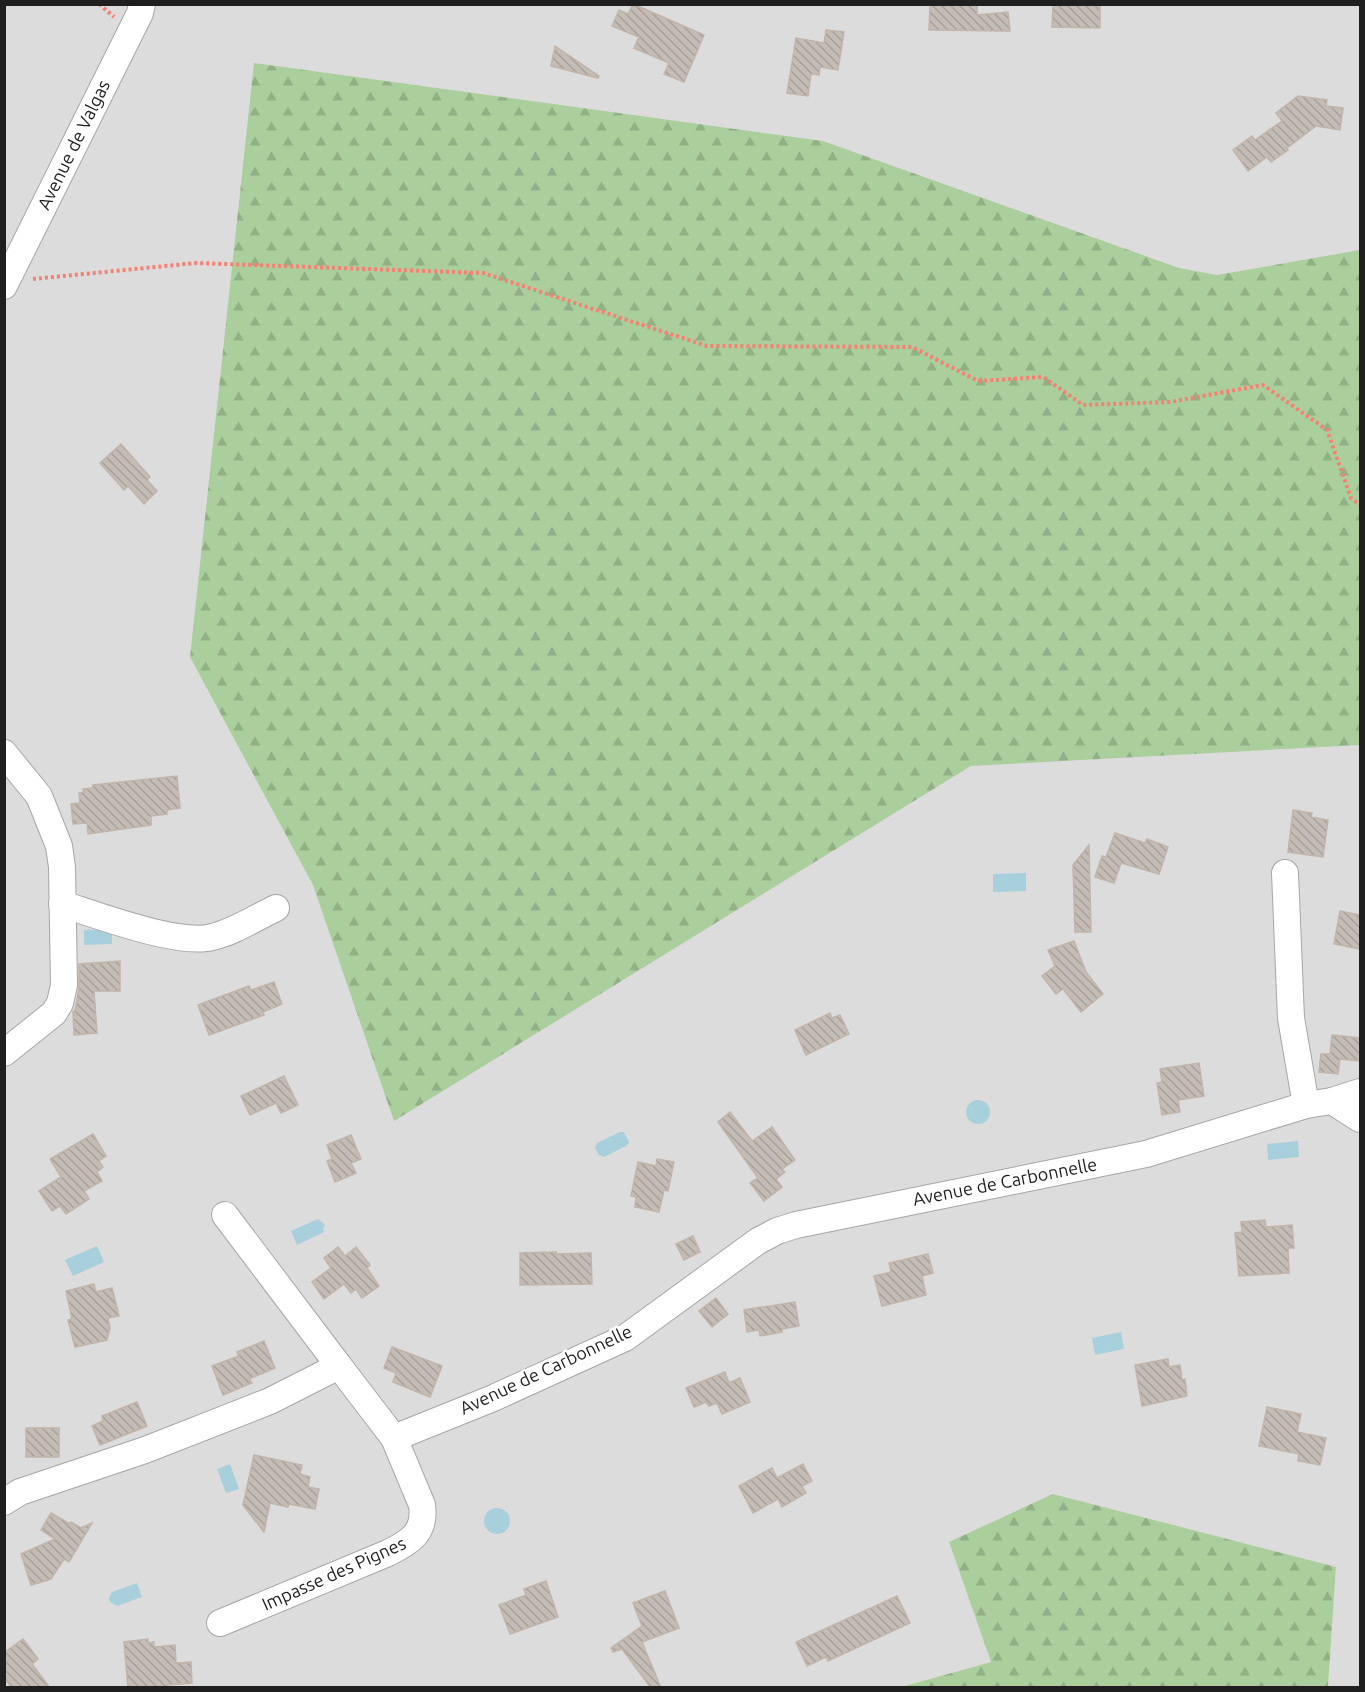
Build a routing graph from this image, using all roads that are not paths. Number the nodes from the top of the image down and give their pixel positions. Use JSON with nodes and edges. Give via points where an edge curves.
{"nodes":[{"id":1,"x":142,"y":4,"type":"edge"},
{"id":2,"x":5,"y":284,"type":"edge"},
{"id":3,"x":4,"y":753,"type":"edge"},
{"id":4,"x":1285,"y":873,"type":"dead end"},
{"id":5,"x":62,"y":904,"type":"junction"},
{"id":6,"x":276,"y":908,"type":"dead end"},
{"id":7,"x":4,"y":1053,"type":"edge"},
{"id":8,"x":1360,"y":1092,"type":"edge"},
{"id":9,"x":1332,"y":1101,"type":"junction"},
{"id":10,"x":1306,"y":1105,"type":"junction"},
{"id":11,"x":1360,"y":1119,"type":"edge"},
{"id":12,"x":225,"y":1215,"type":"dead end"},
{"id":13,"x":339,"y":1366,"type":"junction"},
{"id":14,"x":394,"y":1438,"type":"junction"},
{"id":15,"x":4,"y":1502,"type":"edge"},
{"id":16,"x":220,"y":1623,"type":"dead end"}],
"edges":[{"from":1,"to":2,"type":"street","name":"Avenue de Valgas"},
{"from":3,"to":5,"type":"street","via":[[39,796],[59,846]]},
{"from":4,"to":10,"type":"street","via":[[1291,1018]]},
{"from":5,"to":6,"type":"street","via":[[193,939],[211,938]]},
{"from":5,"to":7,"type":"street","via":[[64,985],[60,1003],[54,1013]]},
{"from":8,"to":9,"type":"street","name":"Avenue de Carbonnelle"},
{"from":9,"to":10,"type":"street","name":"Avenue de Carbonnelle"},
{"from":9,"to":11,"type":"street"},
{"from":10,"to":14,"type":"street","name":"Avenue de Carbonnelle","via":[[1146,1154],[777,1231],[624,1338]]},
{"from":12,"to":13,"type":"street"},
{"from":13,"to":14,"type":"street"},
{"from":13,"to":15,"type":"street","via":[[270,1401],[145,1450],[20,1492]]},
{"from":14,"to":16,"type":"street","name":"Impasse des Pignes","via":[[422,1506],[423,1515],[414,1539]]}]}
